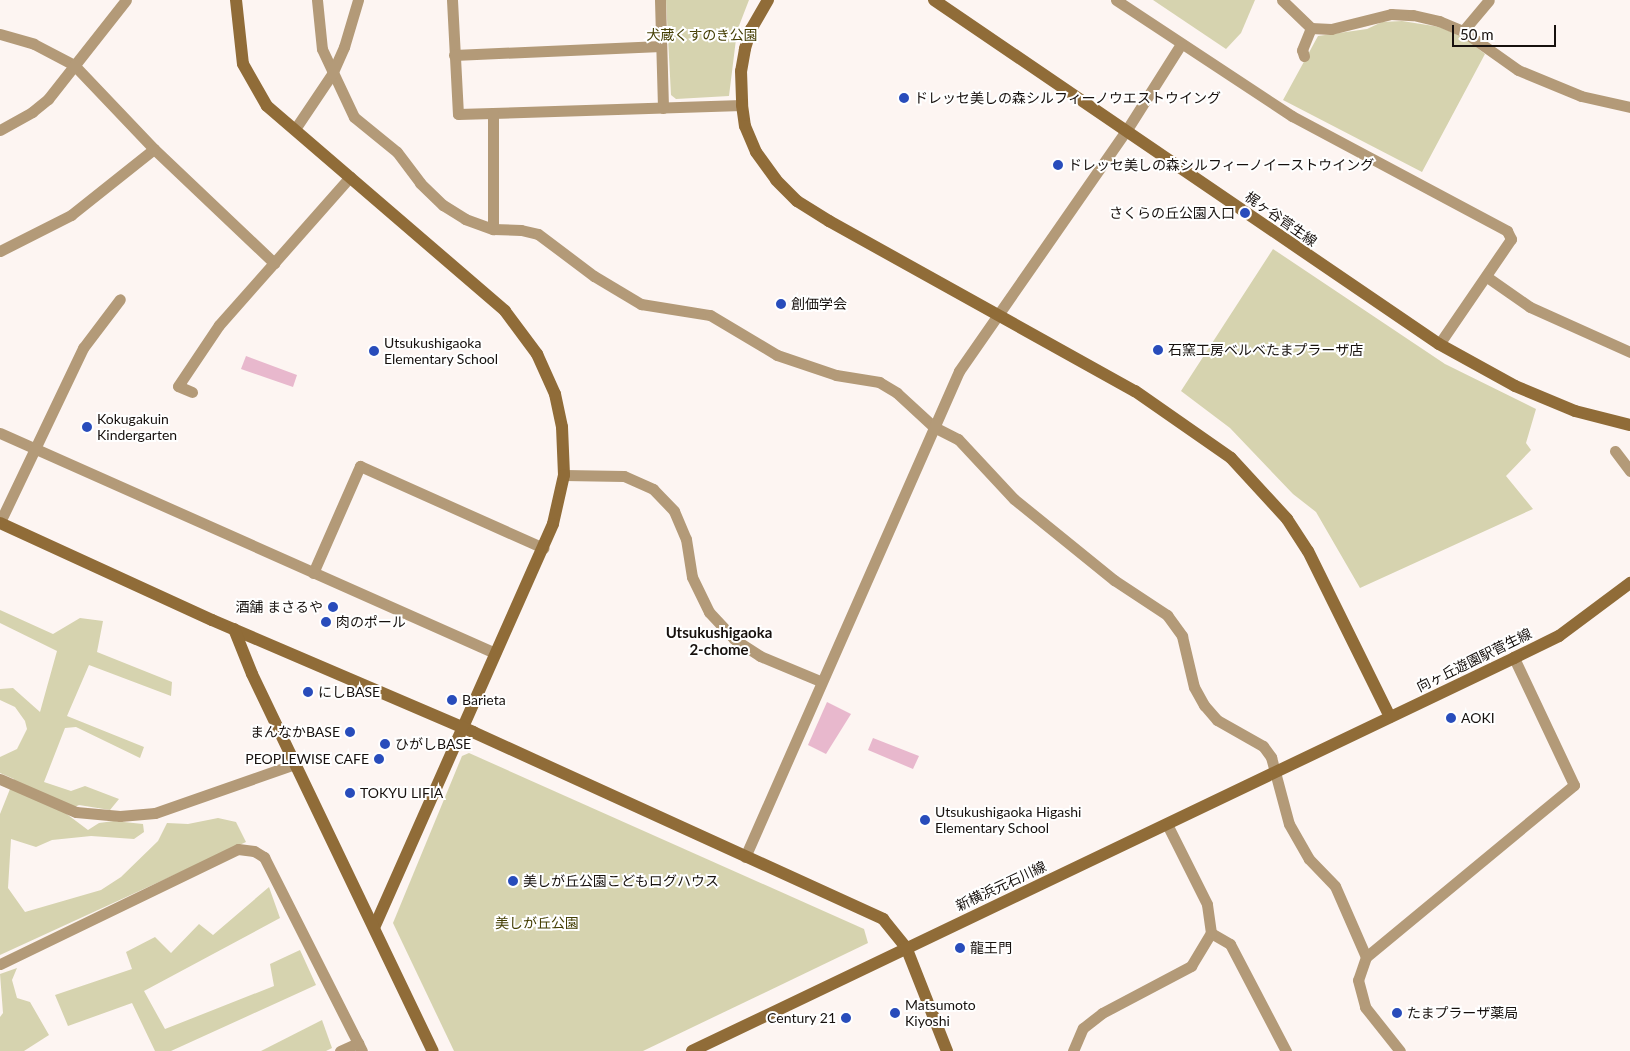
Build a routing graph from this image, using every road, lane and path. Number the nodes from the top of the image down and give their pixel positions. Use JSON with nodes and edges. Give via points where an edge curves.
{"nodes":[{"id":1,"x":126,"y":0,"type":"edge"},
{"id":2,"x":236,"y":0,"type":"edge"},
{"id":3,"x":317,"y":0,"type":"edge"},
{"id":4,"x":358,"y":0,"type":"edge"},
{"id":5,"x":452,"y":0,"type":"edge"},
{"id":6,"x":660,"y":0,"type":"edge"},
{"id":7,"x":934,"y":0,"type":"edge"},
{"id":8,"x":1116,"y":0,"type":"edge"},
{"id":9,"x":1282,"y":0,"type":"edge"},
{"id":10,"x":1489,"y":0,"type":"edge"},
{"id":11,"x":764,"y":1,"type":"edge"},
{"id":12,"x":1311,"y":28,"type":"junction"},
{"id":13,"x":1463,"y":31,"type":"junction"},
{"id":14,"x":0,"y":34,"type":"edge"},
{"id":15,"x":1182,"y":44,"type":"junction"},
{"id":16,"x":661,"y":46,"type":"junction"},
{"id":17,"x":454,"y":55,"type":"junction"},
{"id":18,"x":1304,"y":56,"type":"dead end"},
{"id":19,"x":74,"y":65,"type":"junction"},
{"id":20,"x":332,"y":74,"type":"junction"},
{"id":21,"x":742,"y":105,"type":"junction"},
{"id":22,"x":1630,"y":107,"type":"edge"},
{"id":23,"x":663,"y":108,"type":"junction"},
{"id":24,"x":493,"y":113,"type":"junction"},
{"id":25,"x":295,"y":129,"type":"junction"},
{"id":26,"x":0,"y":130,"type":"edge"},
{"id":27,"x":1126,"y":131,"type":"junction"},
{"id":28,"x":154,"y":150,"type":"junction"},
{"id":29,"x":350,"y":177,"type":"junction"},
{"id":30,"x":493,"y":229,"type":"junction"},
{"id":31,"x":0,"y":251,"type":"edge"},
{"id":32,"x":274,"y":263,"type":"junction"},
{"id":33,"x":1487,"y":276,"type":"junction"},
{"id":34,"x":120,"y":299,"type":"dead end"},
{"id":35,"x":998,"y":315,"type":"junction"},
{"id":36,"x":1438,"y":344,"type":"junction"},
{"id":37,"x":1630,"y":352,"type":"edge"},
{"id":38,"x":192,"y":392,"type":"dead end"},
{"id":39,"x":1630,"y":425,"type":"edge"},
{"id":40,"x":934,"y":427,"type":"junction"},
{"id":41,"x":0,"y":433,"type":"edge"},
{"id":42,"x":35,"y":448,"type":"junction"},
{"id":43,"x":1615,"y":451,"type":"dead end"},
{"id":44,"x":1630,"y":471,"type":"edge"},
{"id":45,"x":564,"y":475,"type":"junction"},
{"id":46,"x":0,"y":522,"type":"edge"},
{"id":47,"x":543,"y":548,"type":"junction"},
{"id":48,"x":313,"y":573,"type":"junction"},
{"id":49,"x":1630,"y":583,"type":"edge"},
{"id":50,"x":234,"y":629,"type":"junction"},
{"id":51,"x":495,"y":653,"type":"junction"},
{"id":52,"x":1514,"y":658,"type":"junction"},
{"id":53,"x":820,"y":681,"type":"junction"},
{"id":54,"x":1390,"y":717,"type":"junction"},
{"id":55,"x":462,"y":727,"type":"junction"},
{"id":56,"x":1323,"y":750,"type":"joint"},
{"id":57,"x":296,"y":764,"type":"junction"},
{"id":58,"x":1276,"y":773,"type":"junction"},
{"id":59,"x":0,"y":779,"type":"edge"},
{"id":60,"x":1167,"y":824,"type":"junction"},
{"id":61,"x":745,"y":857,"type":"junction"},
{"id":62,"x":374,"y":927,"type":"junction"},
{"id":63,"x":1211,"y":933,"type":"junction"},
{"id":64,"x":906,"y":947,"type":"junction"},
{"id":65,"x":1366,"y":957,"type":"junction"},
{"id":66,"x":0,"y":964,"type":"edge"},
{"id":67,"x":360,"y":1047,"type":"edge"},
{"id":68,"x":340,"y":1051,"type":"edge"},
{"id":69,"x":433,"y":1051,"type":"edge"},
{"id":70,"x":692,"y":1051,"type":"edge"},
{"id":71,"x":947,"y":1051,"type":"edge"},
{"id":72,"x":1073,"y":1051,"type":"edge"},
{"id":73,"x":1286,"y":1051,"type":"edge"},
{"id":74,"x":1400,"y":1051,"type":"edge"}],
"edges":[{"from":1,"to":19,"type":"street"},
{"from":2,"to":25,"type":"street","via":[[243,64],[267,106]]},
{"from":3,"to":20,"type":"street","via":[[322,49]]},
{"from":4,"to":20,"type":"street"},
{"from":5,"to":17,"type":"street"},
{"from":6,"to":16,"type":"street"},
{"from":7,"to":27,"type":"street","name":"梶ヶ谷菅生線"},
{"from":8,"to":15,"type":"street"},
{"from":9,"to":12,"type":"street"},
{"from":10,"to":13,"type":"street"},
{"from":11,"to":21,"type":"street","via":[[745,49],[741,71]]},
{"from":12,"to":13,"type":"street","via":[[1331,29],[1390,14],[1414,15]]},
{"from":12,"to":18,"type":"street","via":[[1302,50]]},
{"from":13,"to":22,"type":"street","via":[[1518,70],[1581,96]]},
{"from":14,"to":19,"type":"street","via":[[34,44]]},
{"from":15,"to":27,"type":"street"},
{"from":15,"to":33,"type":"street","via":[[1292,116],[1507,231],[1510,238]]},
{"from":16,"to":17,"type":"street"},
{"from":16,"to":23,"type":"street"},
{"from":17,"to":24,"type":"street","via":[[456,112]]},
{"from":19,"to":26,"type":"street","via":[[48,99]]},
{"from":19,"to":28,"type":"street"},
{"from":20,"to":25,"type":"street"},
{"from":20,"to":30,"type":"street","via":[[354,117],[397,152],[420,183],[443,205],[465,219]]},
{"from":21,"to":23,"type":"street"},
{"from":21,"to":35,"type":"street","via":[[745,126],[756,152],[776,180],[797,201]]},
{"from":23,"to":24,"type":"street"},
{"from":24,"to":30,"type":"street"},
{"from":25,"to":29,"type":"street"},
{"from":27,"to":35,"type":"street"},
{"from":27,"to":36,"type":"street","name":"梶ヶ谷菅生線"},
{"from":28,"to":31,"type":"street","via":[[71,215]]},
{"from":28,"to":32,"type":"street"},
{"from":29,"to":32,"type":"street"},
{"from":29,"to":45,"type":"street","via":[[505,311],[520,328],[537,354],[555,394],[562,427]]},
{"from":30,"to":40,"type":"street","via":[[538,234],[594,276],[641,304],[710,315],[777,356],[836,375],[879,382],[897,392]]},
{"from":32,"to":38,"type":"street","via":[[219,325],[178,386]]},
{"from":33,"to":36,"type":"street"},
{"from":33,"to":37,"type":"street","via":[[1530,307]]},
{"from":34,"to":42,"type":"street","via":[[83,348]]},
{"from":35,"to":40,"type":"street","via":[[959,372]]},
{"from":35,"to":54,"type":"street","via":[[1135,391],[1199,434],[1260,487],[1287,519],[1313,560]]},
{"from":36,"to":39,"type":"street","name":"梶ヶ谷菅生線","via":[[1515,386],[1575,411]]},
{"from":40,"to":53,"type":"street"},
{"from":40,"to":58,"type":"street","via":[[958,440],[1014,499],[1114,580],[1166,615],[1182,636],[1194,687],[1204,705],[1217,720],[1263,746]]},
{"from":41,"to":42,"type":"street"},
{"from":42,"to":46,"type":"street"},
{"from":42,"to":48,"type":"street"},
{"from":43,"to":44,"type":"street"},
{"from":45,"to":47,"type":"street","via":[[553,524]]},
{"from":45,"to":53,"type":"street","via":[[624,476],[653,489],[674,511],[686,539],[692,576],[709,612],[734,639],[760,656]]},
{"from":46,"to":50,"type":"street"},
{"from":47,"to":48,"type":"street","via":[[360,466]]},
{"from":47,"to":51,"type":"street"},
{"from":48,"to":51,"type":"street"},
{"from":49,"to":52,"type":"street","name":"向ヶ丘遊園駅菅生線","via":[[1559,636]]},
{"from":50,"to":55,"type":"street"},
{"from":50,"to":57,"type":"street"},
{"from":51,"to":55,"type":"street"},
{"from":52,"to":54,"type":"street","name":"向ヶ丘遊園駅菅生線"},
{"from":52,"to":65,"type":"street","via":[[1574,785]]},
{"from":53,"to":61,"type":"street"},
{"from":54,"to":56,"type":"street","name":"向ヶ丘遊園駅菅生線"},
{"from":55,"to":61,"type":"street"},
{"from":55,"to":62,"type":"street"},
{"from":56,"to":58,"type":"street","name":"新横浜元石川線"},
{"from":57,"to":59,"type":"street","via":[[156,813],[120,816],[76,812]]},
{"from":57,"to":62,"type":"street"},
{"from":58,"to":60,"type":"street","name":"新横浜元石川線"},
{"from":58,"to":65,"type":"street","via":[[1289,824],[1309,859],[1335,886]]},
{"from":60,"to":63,"type":"street","via":[[1206,904]]},
{"from":60,"to":64,"type":"street","name":"新横浜元石川線"},
{"from":61,"to":64,"type":"street","via":[[883,919]]},
{"from":62,"to":69,"type":"street"},
{"from":63,"to":72,"type":"street","via":[[1191,966],[1102,1012],[1083,1028]]},
{"from":63,"to":73,"type":"street","via":[[1230,944]]},
{"from":64,"to":70,"type":"street","name":"新横浜元石川線"},
{"from":64,"to":71,"type":"street"},
{"from":65,"to":74,"type":"street","via":[[1358,980],[1365,1007]]},
{"from":66,"to":67,"type":"street","via":[[238,849],[254,850],[264,857]]},
{"from":67,"to":68,"type":"street"}]}
